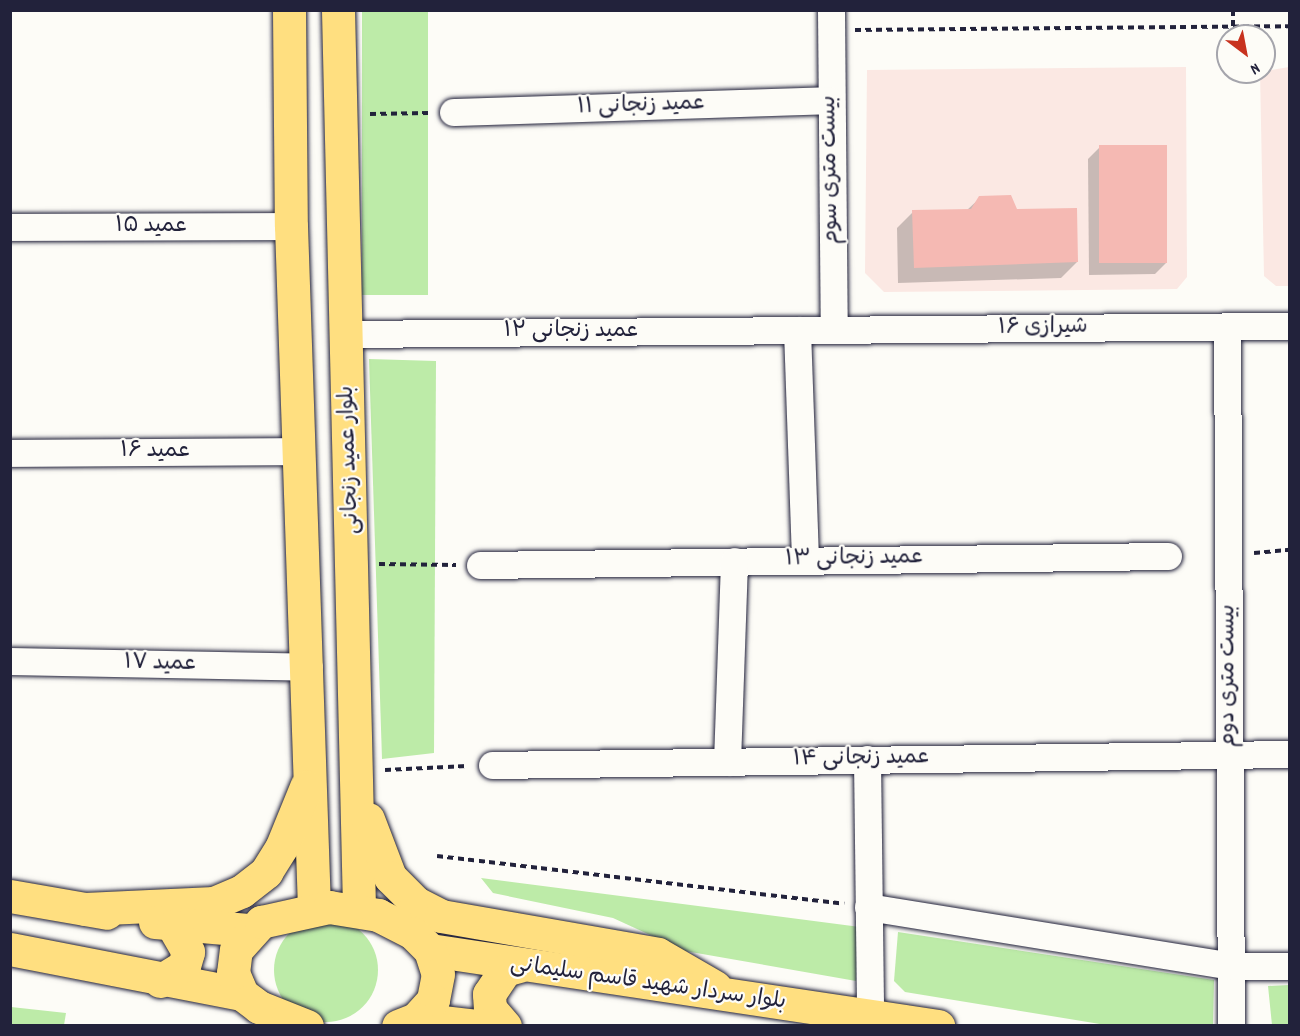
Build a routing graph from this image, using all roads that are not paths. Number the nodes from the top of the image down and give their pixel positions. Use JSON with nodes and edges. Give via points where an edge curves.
{"nodes":[{"id":1,"x":289,"y":10,"type":"edge"},
{"id":2,"x":338,"y":10,"type":"edge"},
{"id":3,"x":831,"y":20,"type":"edge"},
{"id":4,"x":829,"y":100,"type":"junction"},
{"id":5,"x":453,"y":112,"type":"road end"},
{"id":6,"x":291,"y":226,"type":"junction"},
{"id":7,"x":10,"y":227,"type":"edge"},
{"id":8,"x":1290,"y":326,"type":"edge"},
{"id":9,"x":1227,"y":327,"type":"junction"},
{"id":10,"x":797,"y":330,"type":"junction"},
{"id":11,"x":834,"y":330,"type":"junction"},
{"id":12,"x":345,"y":334,"type":"junction"},
{"id":13,"x":300,"y":451,"type":"junction"},
{"id":14,"x":10,"y":453,"type":"edge"},
{"id":15,"x":1168,"y":556,"type":"dead end"},
{"id":16,"x":805,"y":560,"type":"junction"},
{"id":17,"x":734,"y":561,"type":"junction"},
{"id":18,"x":480,"y":565,"type":"road end"},
{"id":19,"x":10,"y":661,"type":"edge"},
{"id":20,"x":309,"y":667,"type":"junction"},
{"id":21,"x":1229,"y":754,"type":"junction"},
{"id":22,"x":1290,"y":754,"type":"edge"},
{"id":23,"x":867,"y":759,"type":"junction"},
{"id":24,"x":727,"y":762,"type":"junction"},
{"id":25,"x":492,"y":765,"type":"road end"},
{"id":26,"x":357,"y":771,"type":"junction"},
{"id":27,"x":311,"y":774,"type":"junction"},
{"id":28,"x":313,"y":852,"type":"junction"},
{"id":29,"x":359,"y":857,"type":"junction"},
{"id":30,"x":10,"y":896,"type":"edge"},
{"id":31,"x":868,"y":907,"type":"junction"},
{"id":32,"x":314,"y":908,"type":"junction"},
{"id":33,"x":85,"y":909,"type":"junction"},
{"id":34,"x":359,"y":910,"type":"junction"},
{"id":35,"x":173,"y":926,"type":"junction"},
{"id":36,"x":248,"y":930,"type":"junction"},
{"id":37,"x":10,"y":949,"type":"edge"},
{"id":38,"x":430,"y":950,"type":"junction"},
{"id":39,"x":519,"y":966,"type":"junction"},
{"id":40,"x":1231,"y":966,"type":"junction"},
{"id":41,"x":1290,"y":966,"type":"edge"},
{"id":42,"x":160,"y":981,"type":"junction"},
{"id":43,"x":242,"y":994,"type":"junction"},
{"id":44,"x":729,"y":996,"type":"junction"},
{"id":45,"x":870,"y":1016,"type":"junction"},
{"id":46,"x":407,"y":1022,"type":"edge"},
{"id":47,"x":307,"y":1026,"type":"edge"},
{"id":48,"x":477,"y":1026,"type":"edge"},
{"id":49,"x":505,"y":1026,"type":"edge"},
{"id":50,"x":938,"y":1026,"type":"edge"},
{"id":51,"x":1231,"y":1026,"type":"edge"}],
"edges":[{"from":1,"to":6,"type":"main road"},
{"from":2,"to":12,"type":"main road","name":"بلوار عمید زنجانی","via":[[336,115]]},
{"from":3,"to":4,"type":"street","name":"بیست متری سوم"},
{"from":4,"to":5,"type":"street","name":"عمید زنجانی ۱۱"},
{"from":4,"to":11,"type":"street","name":"بیست متری سوم"},
{"from":6,"to":7,"type":"street","name":"عمید ۱۵"},
{"from":6,"to":13,"type":"main road"},
{"from":8,"to":9,"type":"street","name":"شیرازی ۱۶"},
{"from":9,"to":11,"type":"street","name":"شیرازی ۱۶"},
{"from":9,"to":21,"type":"street","name":"بیست متری دوم"},
{"from":10,"to":11,"type":"street","name":"شیرازی ۱۶"},
{"from":10,"to":12,"type":"street","name":"عمید زنجانی ۱۲"},
{"from":10,"to":16,"type":"street"},
{"from":12,"to":26,"type":"main road","name":"بلوار عمید زنجانی","via":[[355,564]]},
{"from":13,"to":14,"type":"street","name":"عمید ۱۶"},
{"from":13,"to":20,"type":"main road"},
{"from":15,"to":16,"type":"street","name":"عمید زنجانی ۱۳"},
{"from":16,"to":17,"type":"street","name":"عمید زنجانی ۱۳"},
{"from":17,"to":18,"type":"street","name":"عمید زنجانی ۱۳"},
{"from":17,"to":24,"type":"street"},
{"from":19,"to":20,"type":"street","name":"عمید ۱۷"},
{"from":20,"to":27,"type":"main road"},
{"from":21,"to":22,"type":"street","name":"عمید زنجانی ۱۴"},
{"from":21,"to":23,"type":"street","name":"عمید زنجانی ۱۴"},
{"from":21,"to":40,"type":"street","name":"بیست متری دوم"},
{"from":23,"to":24,"type":"street","name":"عمید زنجانی ۱۴"},
{"from":23,"to":31,"type":"street"},
{"from":24,"to":25,"type":"street","name":"عمید زنجانی ۱۴"},
{"from":26,"to":29,"type":"main road","name":"بلوار عمید زنجانی"},
{"from":26,"to":44,"type":"main road","via":[[374,844],[390,877],[416,903],[472,923],[658,954]]},
{"from":27,"to":28,"type":"main road"},
{"from":27,"to":33,"type":"main road","via":[[282,846],[266,872],[242,891],[214,903]]},
{"from":28,"to":29,"type":"main road","via":[[331,872],[351,868]]},
{"from":28,"to":32,"type":"main road"},
{"from":29,"to":34,"type":"main road","name":"بلوار عمید زنجانی"},
{"from":30,"to":33,"type":"main road"},
{"from":31,"to":40,"type":"street"},
{"from":31,"to":45,"type":"street"},
{"from":32,"to":34,"type":"main road"},
{"from":32,"to":36,"type":"main road","via":[[287,912]]},
{"from":33,"to":35,"type":"main road"},
{"from":34,"to":38,"type":"main road","via":[[396,923]]},
{"from":35,"to":36,"type":"main road"},
{"from":35,"to":42,"type":"main road","via":[[188,952],[184,966]]},
{"from":36,"to":43,"type":"main road","via":[[236,950],[233,973]]},
{"from":37,"to":42,"type":"main road"},
{"from":38,"to":39,"type":"main road","name":"بلوار سردار شهید قاسم سلیمانی"},
{"from":38,"to":46,"type":"main road","via":[[438,974],[433,1000]]},
{"from":39,"to":44,"type":"main road","name":"بلوار سردار شهید قاسم سلیمانی"},
{"from":39,"to":49,"type":"main road","via":[[499,975],[489,994],[490,1009]]},
{"from":40,"to":41,"type":"street"},
{"from":40,"to":51,"type":"street","name":"بیست متری دوم"},
{"from":42,"to":43,"type":"main road"},
{"from":43,"to":47,"type":"main road","via":[[259,1007]]},
{"from":44,"to":45,"type":"main road","name":"بلوار سردار شهید قاسم سلیمانی"},
{"from":45,"to":50,"type":"main road","name":"بلوار سردار شهید قاسم سلیمانی"},
{"from":46,"to":48,"type":"main road"}]}
